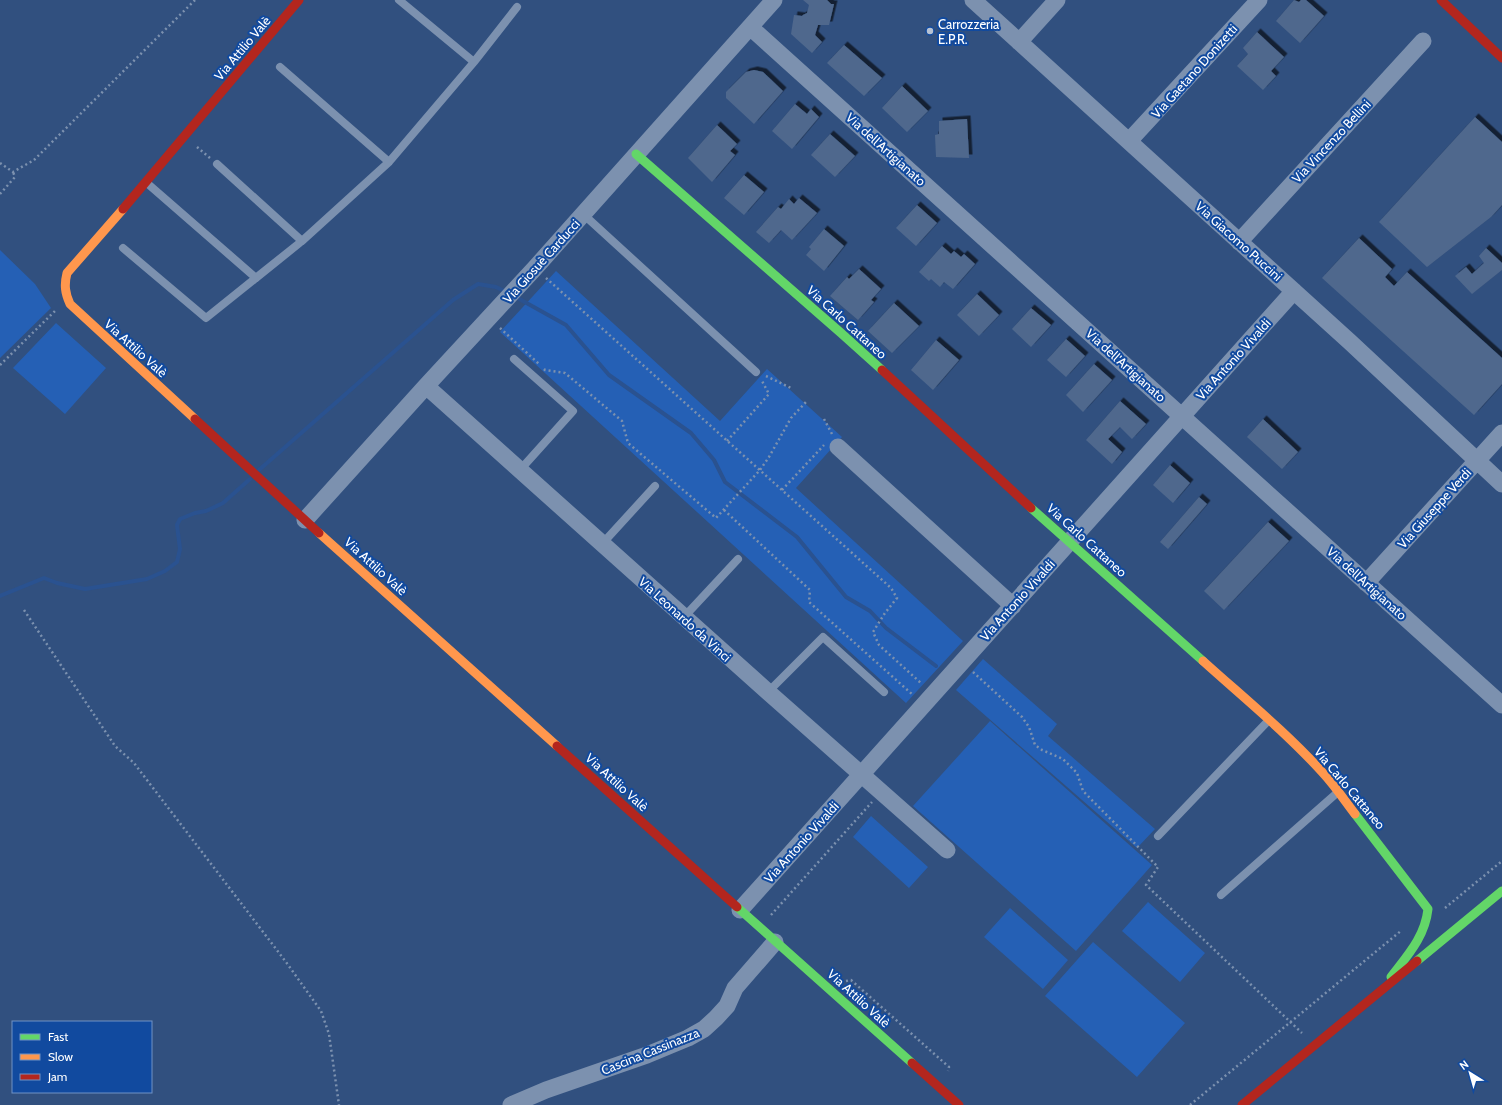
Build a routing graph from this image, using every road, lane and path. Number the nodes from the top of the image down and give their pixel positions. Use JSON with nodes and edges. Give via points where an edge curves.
{"nodes":[{"id":1,"x":195,"y":0,"type":"edge"},
{"id":2,"x":299,"y":0,"type":"edge"},
{"id":3,"x":399,"y":0,"type":"edge"},
{"id":4,"x":774,"y":0,"type":"edge"},
{"id":5,"x":973,"y":0,"type":"edge"},
{"id":6,"x":1057,"y":0,"type":"edge"},
{"id":7,"x":1259,"y":0,"type":"edge"},
{"id":8,"x":1441,"y":0,"type":"edge"},
{"id":9,"x":517,"y":7,"type":"dead end"},
{"id":10,"x":750,"y":27,"type":"junction"},
{"id":11,"x":1423,"y":41,"type":"dead end"},
{"id":12,"x":1019,"y":42,"type":"junction"},
{"id":13,"x":1502,"y":58,"type":"edge"},
{"id":14,"x":474,"y":62,"type":"junction"},
{"id":15,"x":280,"y":67,"type":"dead end"},
{"id":16,"x":185,"y":136,"type":"junction"},
{"id":17,"x":1129,"y":141,"type":"junction"},
{"id":18,"x":636,"y":154,"type":"junction"},
{"id":19,"x":0,"y":162,"type":"edge"},
{"id":20,"x":389,"y":162,"type":"junction"},
{"id":21,"x":217,"y":164,"type":"joint"},
{"id":22,"x":13,"y":172,"type":"junction"},
{"id":23,"x":146,"y":183,"type":"junction"},
{"id":24,"x":0,"y":194,"type":"edge"},
{"id":25,"x":583,"y":214,"type":"junction"},
{"id":26,"x":302,"y":241,"type":"junction"},
{"id":27,"x":1239,"y":242,"type":"junction"},
{"id":28,"x":123,"y":248,"type":"dead end"},
{"id":29,"x":535,"y":268,"type":"junction"},
{"id":30,"x":256,"y":278,"type":"junction"},
{"id":31,"x":1294,"y":291,"type":"junction"},
{"id":32,"x":57,"y":309,"type":"dead end"},
{"id":33,"x":489,"y":318,"type":"junction"},
{"id":34,"x":514,"y":360,"type":"dead end"},
{"id":35,"x":0,"y":365,"type":"edge"},
{"id":36,"x":756,"y":372,"type":"junction"},
{"id":37,"x":426,"y":386,"type":"junction"},
{"id":38,"x":791,"y":388,"type":"dead end"},
{"id":39,"x":806,"y":402,"type":"dead end"},
{"id":40,"x":1182,"y":416,"type":"junction"},
{"id":41,"x":1502,"y":433,"type":"edge"},
{"id":42,"x":727,"y":441,"type":"junction"},
{"id":43,"x":838,"y":447,"type":"joint"},
{"id":44,"x":1477,"y":461,"type":"junction"},
{"id":45,"x":520,"y":470,"type":"junction"},
{"id":46,"x":760,"y":470,"type":"junction"},
{"id":47,"x":1502,"y":484,"type":"edge"},
{"id":48,"x":655,"y":486,"type":"dead end"},
{"id":49,"x":782,"y":490,"type":"junction"},
{"id":50,"x":724,"y":510,"type":"junction"},
{"id":51,"x":305,"y":520,"type":"junction"},
{"id":52,"x":1070,"y":542,"type":"junction"},
{"id":53,"x":602,"y":544,"type":"junction"},
{"id":54,"x":738,"y":559,"type":"dead end"},
{"id":55,"x":1366,"y":583,"type":"junction"},
{"id":56,"x":1013,"y":606,"type":"junction"},
{"id":57,"x":24,"y":610,"type":"dead end"},
{"id":58,"x":684,"y":618,"type":"junction"},
{"id":59,"x":962,"y":663,"type":"junction"},
{"id":60,"x":768,"y":692,"type":"junction"},
{"id":61,"x":884,"y":692,"type":"dead end"},
{"id":62,"x":928,"y":700,"type":"junction"},
{"id":63,"x":1502,"y":705,"type":"edge"},
{"id":64,"x":1269,"y":720,"type":"junction"},
{"id":65,"x":861,"y":775,"type":"junction"},
{"id":66,"x":1338,"y":791,"type":"junction"},
{"id":67,"x":881,"y":793,"type":"junction"},
{"id":68,"x":1158,"y":836,"type":"dead end"},
{"id":69,"x":946,"y":850,"type":"dead end"},
{"id":70,"x":1502,"y":861,"type":"edge"},
{"id":71,"x":1502,"y":891,"type":"edge"},
{"id":72,"x":1221,"y":895,"type":"dead end"},
{"id":73,"x":1428,"y":909,"type":"junction"},
{"id":74,"x":740,"y":910,"type":"junction"},
{"id":75,"x":768,"y":919,"type":"dead end"},
{"id":76,"x":1405,"y":928,"type":"dead end"},
{"id":77,"x":775,"y":942,"type":"junction"},
{"id":78,"x":1385,"y":986,"type":"junction"},
{"id":79,"x":1291,"y":1023,"type":"junction"},
{"id":80,"x":1314,"y":1045,"type":"junction"},
{"id":81,"x":339,"y":1105,"type":"edge"},
{"id":82,"x":511,"y":1105,"type":"edge"},
{"id":83,"x":959,"y":1105,"type":"edge"},
{"id":84,"x":1190,"y":1105,"type":"edge"},
{"id":85,"x":1242,"y":1105,"type":"edge"}],
"edges":[{"from":1,"to":22,"type":"path","via":[[34,160]]},
{"from":2,"to":16,"type":"street","name":"Via Attilio Valè"},
{"from":3,"to":14,"type":"lane"},
{"from":4,"to":10,"type":"street","name":"Via Giosuè Carducci"},
{"from":5,"to":12,"type":"street","name":"Via Giacomo Puccini"},
{"from":6,"to":12,"type":"street"},
{"from":7,"to":17,"type":"street","name":"Via Gaetano Donizetti"},
{"from":8,"to":13,"type":"street"},
{"from":9,"to":14,"type":"lane"},
{"from":10,"to":18,"type":"street","name":"Via Giosuè Carducci"},
{"from":10,"to":40,"type":"street","name":"Via dell'Artigianato"},
{"from":11,"to":27,"type":"street","name":"Via Vincenzo Bellini"},
{"from":12,"to":17,"type":"street","name":"Via Giacomo Puccini"},
{"from":14,"to":20,"type":"lane"},
{"from":15,"to":20,"type":"lane"},
{"from":16,"to":21,"type":"path"},
{"from":16,"to":23,"type":"street","name":"Via Attilio Valè"},
{"from":17,"to":27,"type":"street","name":"Via Giacomo Puccini"},
{"from":18,"to":25,"type":"street","name":"Via Giosuè Carducci"},
{"from":18,"to":52,"type":"street","name":"Via Carlo Cattaneo","via":[[841,333]]},
{"from":19,"to":22,"type":"path"},
{"from":20,"to":26,"type":"lane"},
{"from":21,"to":26,"type":"lane"},
{"from":22,"to":24,"type":"path","via":[[15,176]]},
{"from":23,"to":30,"type":"lane"},
{"from":23,"to":51,"type":"street","name":"Via Attilio Valè","via":[[67,273],[65,295],[77,311]]},
{"from":25,"to":29,"type":"street","name":"Via Giosuè Carducci"},
{"from":25,"to":36,"type":"lane"},
{"from":26,"to":30,"type":"lane"},
{"from":27,"to":31,"type":"street","name":"Via Giacomo Puccini"},
{"from":28,"to":30,"type":"lane","via":[[206,318]]},
{"from":29,"to":33,"type":"street","name":"Via Giosuè Carducci"},
{"from":29,"to":42,"type":"path"},
{"from":31,"to":40,"type":"street","name":"Via Antonio Vivaldi"},
{"from":31,"to":44,"type":"street","name":"Via Giacomo Puccini"},
{"from":32,"to":35,"type":"path"},
{"from":33,"to":37,"type":"street","name":"Via Giosuè Carducci"},
{"from":33,"to":50,"type":"path","via":[[546,370],[565,373],[622,421],[628,443],[716,518]]},
{"from":34,"to":45,"type":"lane","via":[[572,411]]},
{"from":36,"to":38,"type":"path"},
{"from":36,"to":42,"type":"path","via":[[769,394]]},
{"from":37,"to":45,"type":"street","name":"Via Leonardo da Vinci"},
{"from":37,"to":51,"type":"street","name":"Via Giosuè Carducci"},
{"from":39,"to":46,"type":"path","via":[[791,418]]},
{"from":40,"to":52,"type":"street","name":"Via Antonio Vivaldi"},
{"from":40,"to":55,"type":"street","name":"Via dell'Artigianato"},
{"from":41,"to":44,"type":"street","name":"Via Giuseppe Verdi"},
{"from":42,"to":46,"type":"path"},
{"from":43,"to":49,"type":"path","via":[[823,445]]},
{"from":43,"to":56,"type":"street"},
{"from":44,"to":47,"type":"street","name":"Via Giacomo Puccini"},
{"from":44,"to":55,"type":"street","name":"Via Giuseppe Verdi"},
{"from":45,"to":53,"type":"street","name":"Via Leonardo da Vinci"},
{"from":46,"to":49,"type":"path"},
{"from":46,"to":50,"type":"path"},
{"from":48,"to":53,"type":"lane"},
{"from":49,"to":62,"type":"path","via":[[891,588],[897,598],[873,632],[879,645]]},
{"from":50,"to":62,"type":"path","via":[[810,590],[809,602]]},
{"from":51,"to":74,"type":"street","name":"Via Attilio Valè"},
{"from":52,"to":56,"type":"street","name":"Via Antonio Vivaldi"},
{"from":52,"to":64,"type":"street","name":"Via Carlo Cattaneo"},
{"from":53,"to":58,"type":"street","name":"Via Leonardo da Vinci"},
{"from":54,"to":58,"type":"lane"},
{"from":55,"to":63,"type":"street","name":"Via dell'Artigianato"},
{"from":56,"to":59,"type":"street","name":"Via Antonio Vivaldi"},
{"from":57,"to":81,"type":"path","via":[[116,746],[134,763],[321,1011],[329,1034]]},
{"from":58,"to":60,"type":"street","name":"Via Leonardo da Vinci"},
{"from":59,"to":62,"type":"street","name":"Via Antonio Vivaldi"},
{"from":59,"to":79,"type":"path","via":[[1022,717],[1029,727],[1035,745],[1063,759],[1077,773],[1083,791],[1158,867],[1146,884]]},
{"from":60,"to":61,"type":"lane","via":[[822,636]]},
{"from":60,"to":65,"type":"street","name":"Via Leonardo da Vinci"},
{"from":62,"to":65,"type":"street","name":"Via Antonio Vivaldi"},
{"from":64,"to":66,"type":"street","name":"Via Carlo Cattaneo","via":[[1311,760]]},
{"from":64,"to":68,"type":"lane"},
{"from":65,"to":67,"type":"street","name":"Via Leonardo da Vinci"},
{"from":65,"to":74,"type":"street","name":"Via Antonio Vivaldi"},
{"from":66,"to":72,"type":"lane"},
{"from":66,"to":73,"type":"street","name":"Via Carlo Cattaneo"},
{"from":67,"to":69,"type":"street","name":"Via Leonardo da Vinci"},
{"from":67,"to":75,"type":"path"},
{"from":70,"to":73,"type":"path","via":[[1444,909]]},
{"from":71,"to":78,"type":"street"},
{"from":73,"to":78,"type":"street","via":[[1422,934]]},
{"from":74,"to":77,"type":"street","name":"Via Attilio Valè"},
{"from":76,"to":79,"type":"path"},
{"from":77,"to":82,"type":"street","name":"Cascina Cassinazza","via":[[735,988],[727,1006],[704,1029],[647,1055],[546,1090]]},
{"from":77,"to":83,"type":"street","name":"Via Attilio Valè"},
{"from":78,"to":80,"type":"street"},
{"from":79,"to":80,"type":"path"},
{"from":79,"to":84,"type":"path"},
{"from":80,"to":85,"type":"street"}]}
